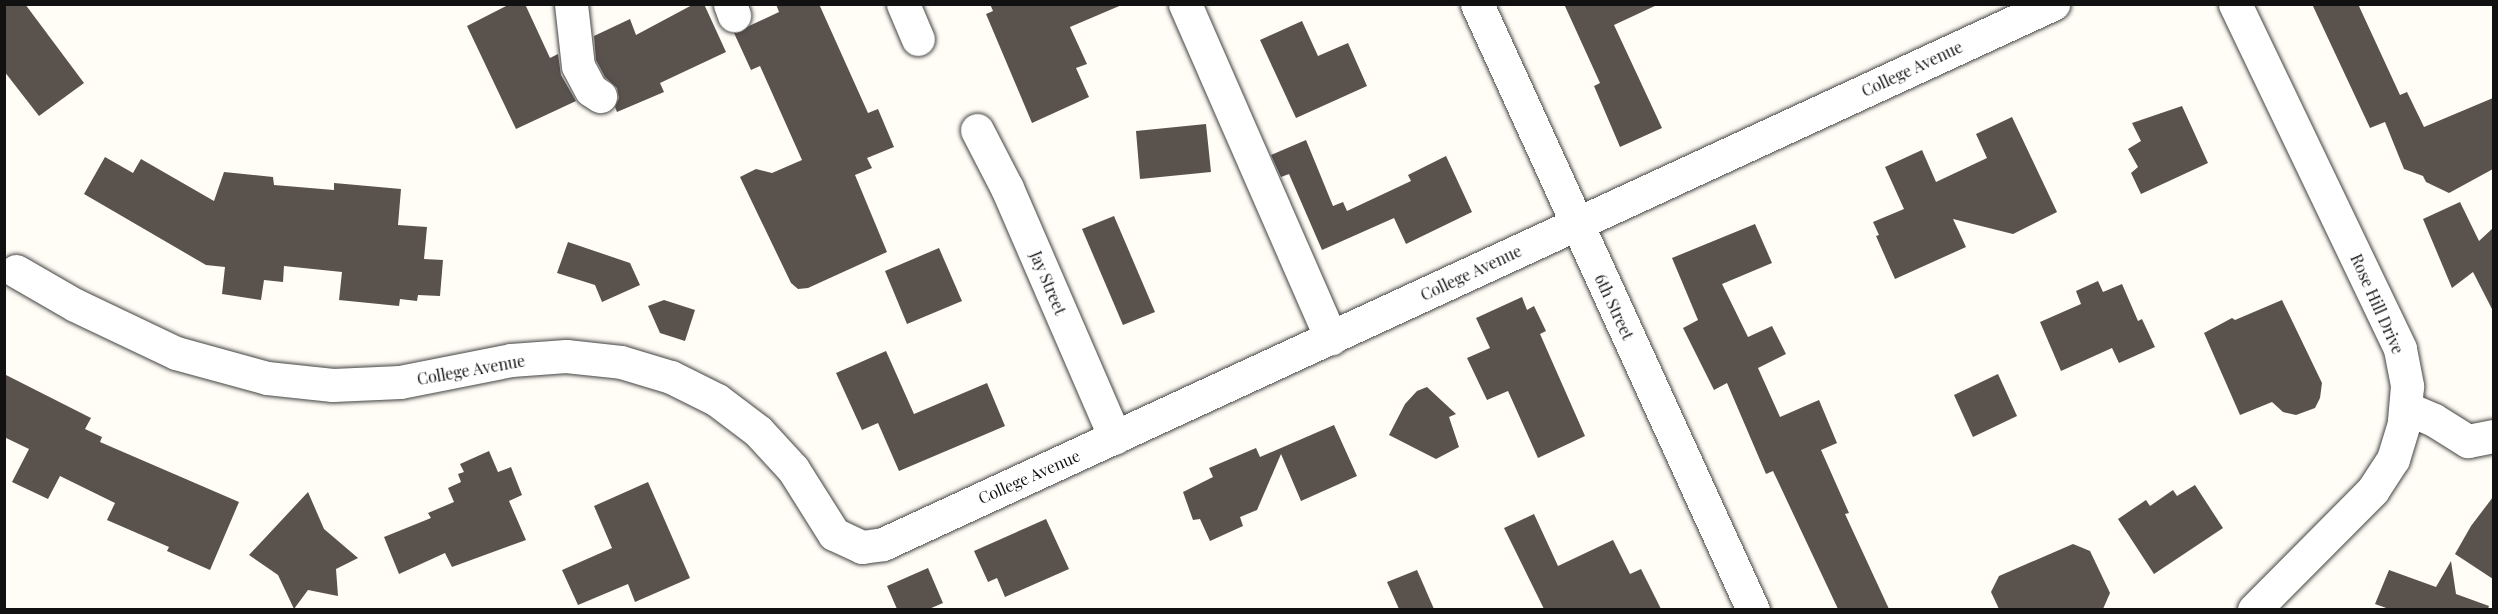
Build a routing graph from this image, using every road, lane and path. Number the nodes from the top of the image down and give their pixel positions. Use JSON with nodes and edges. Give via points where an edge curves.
{"nodes":[{"id":1,"x":572,"y":4,"type":"edge"},
{"id":2,"x":903,"y":4,"type":"edge"},
{"id":3,"x":1185,"y":4,"type":"edge"},
{"id":4,"x":1477,"y":4,"type":"edge"},
{"id":5,"x":2053,"y":4,"type":"edge"},
{"id":6,"x":2235,"y":4,"type":"edge"},
{"id":7,"x":918,"y":39,"type":"dead end"},
{"id":8,"x":600,"y":96,"type":"dead end"},
{"id":9,"x":976,"y":130,"type":"dead end"},
{"id":10,"x":1576,"y":224,"type":"junction"},
{"id":11,"x":16,"y":271,"type":"dead end"},
{"id":12,"x":1332,"y":338,"type":"junction"},
{"id":13,"x":2406,"y":408,"type":"junction"},
{"id":14,"x":2493,"y":436,"type":"edge"},
{"id":15,"x":1115,"y":438,"type":"junction"},
{"id":16,"x":1753,"y":609,"type":"edge"},
{"id":17,"x":2254,"y":609,"type":"edge"}],
"edges":[{"from":1,"to":8,"type":"street","via":[[578,66],[591,90]]},
{"from":2,"to":7,"type":"street"},
{"from":3,"to":12,"type":"street"},
{"from":4,"to":10,"type":"street","name":"6th Street"},
{"from":5,"to":10,"type":"street","name":"College Avenue"},
{"from":6,"to":13,"type":"street","name":"Rose Hill Drive","via":[[2400,349],[2407,386]]},
{"from":9,"to":15,"type":"street","name":"Jay Street","via":[[1007,188]]},
{"from":10,"to":12,"type":"street","name":"College Avenue"},
{"from":10,"to":16,"type":"street","name":"6th Street"},
{"from":11,"to":15,"type":"street","name":"College Avenue","via":[[75,305],[176,353],[267,378],[333,385],[400,382],[511,360],[566,356],[621,362],[670,377],[717,400],[758,431],[793,469],[834,534],[862,547],[883,544]]},
{"from":12,"to":15,"type":"street","name":"College Avenue"},
{"from":13,"to":14,"type":"street","via":[[2468,441]]},
{"from":13,"to":17,"type":"street","name":"Rose Hill Drive","via":[[2393,459],[2373,490]]}]}
